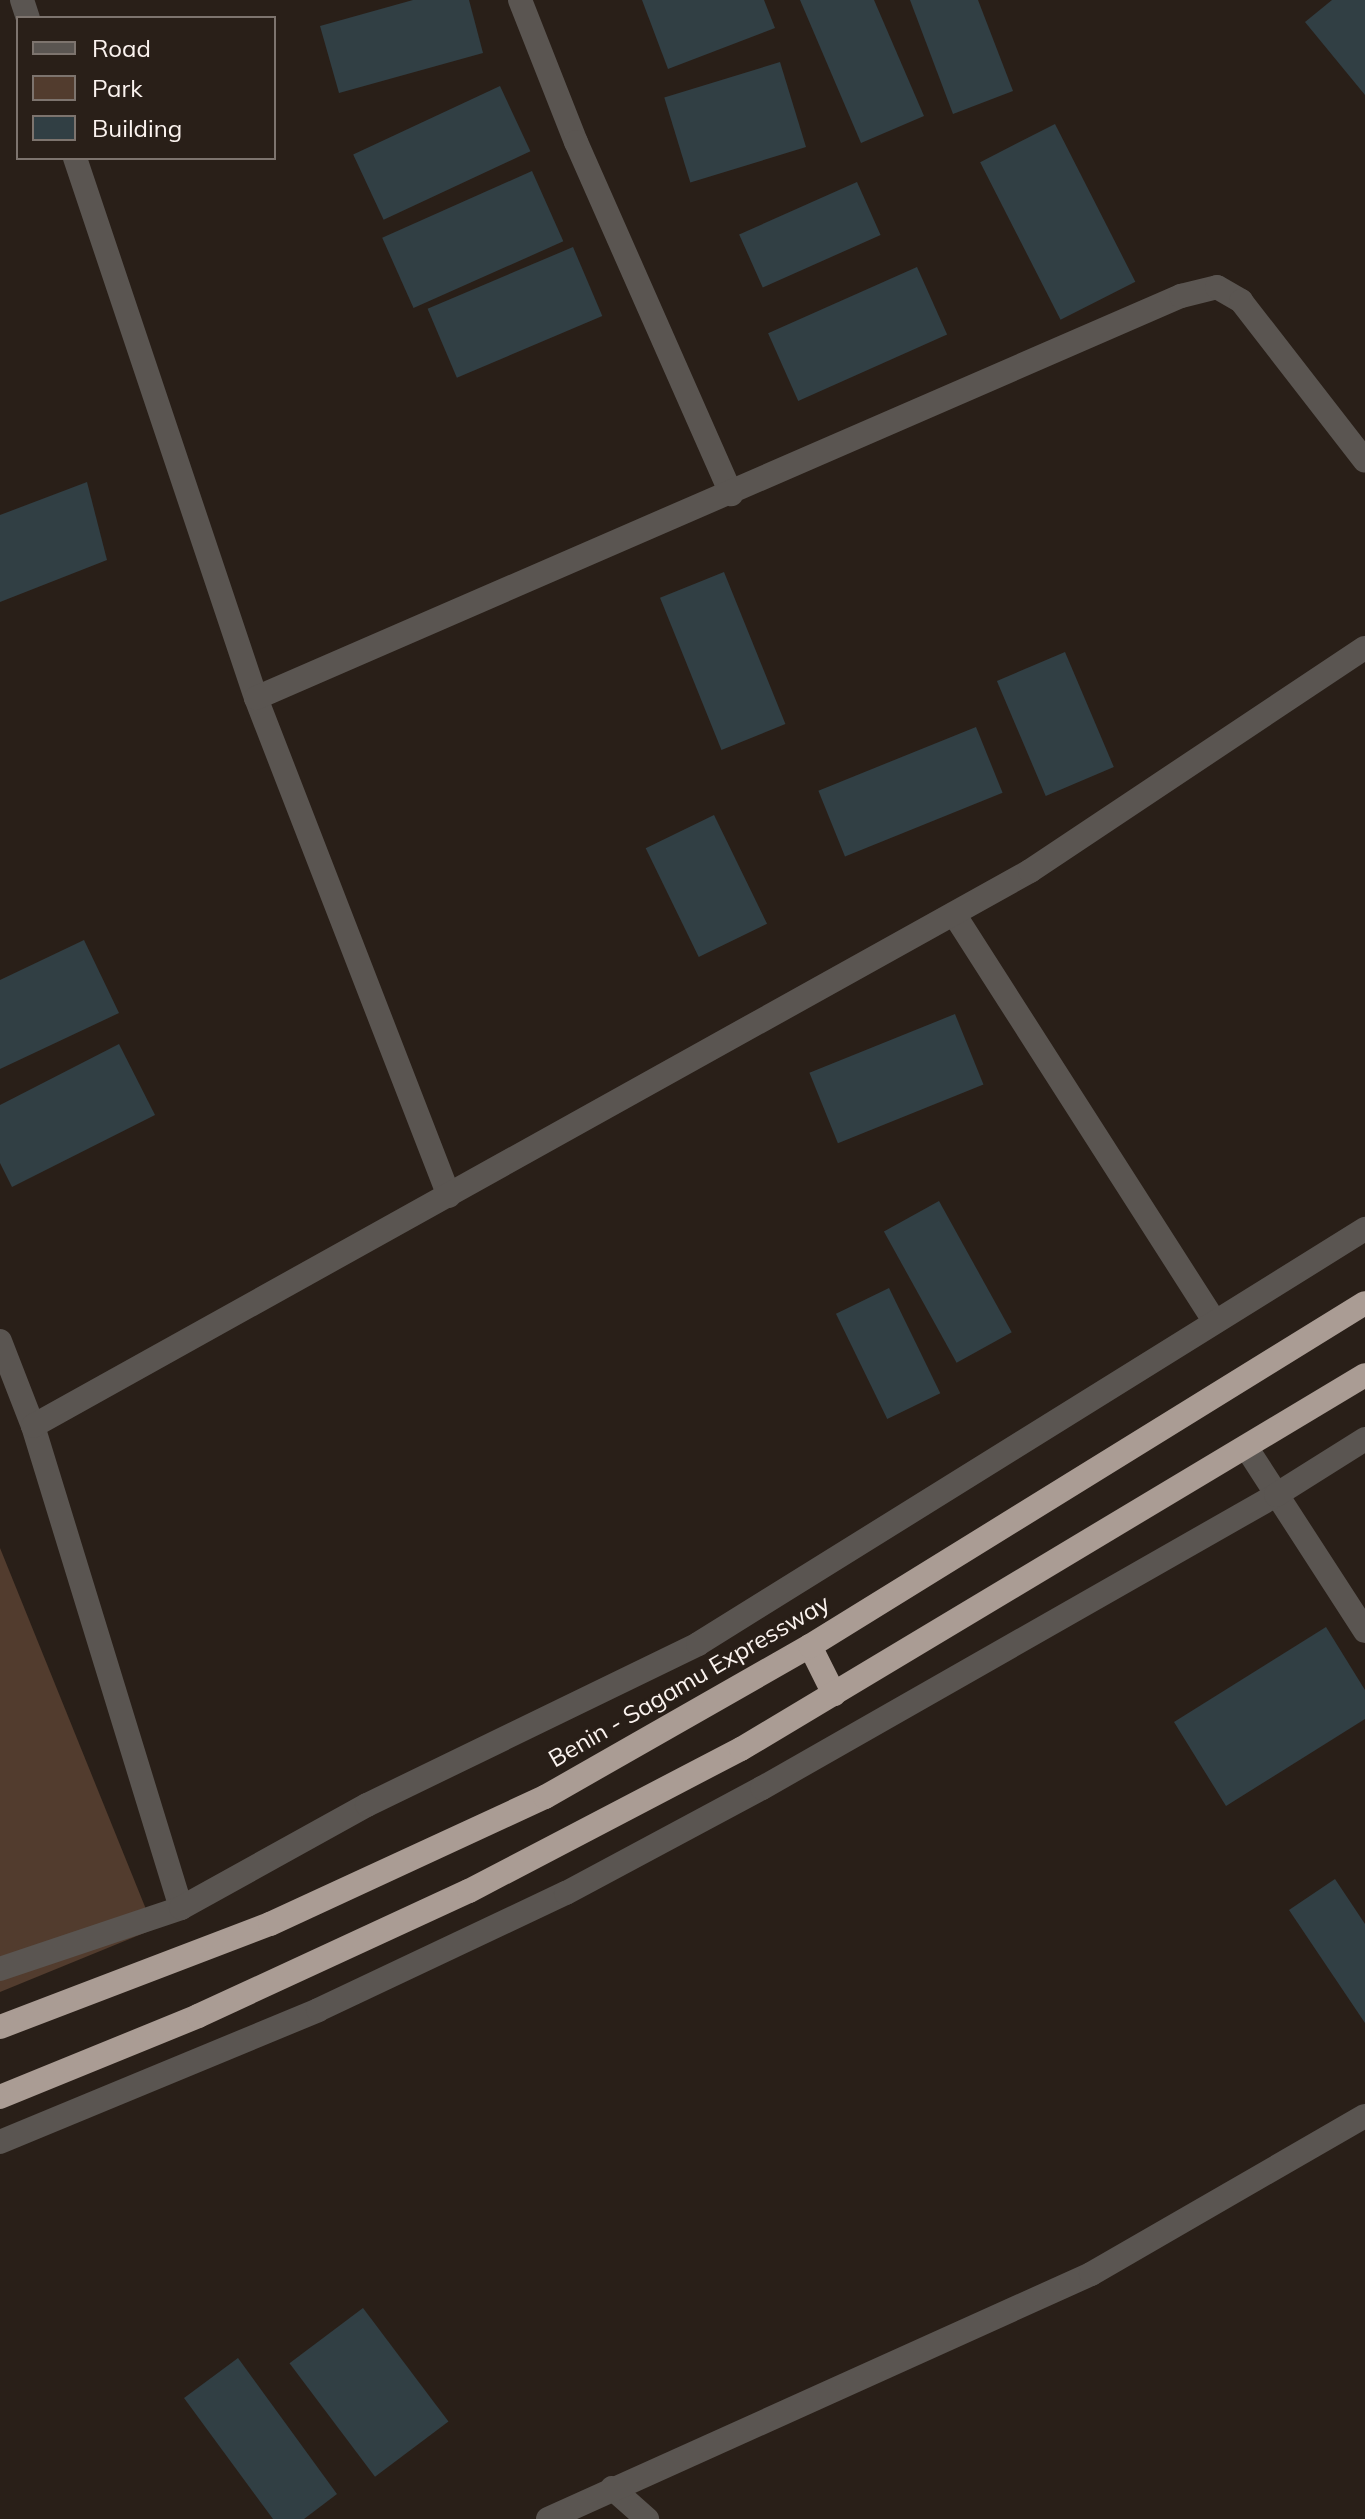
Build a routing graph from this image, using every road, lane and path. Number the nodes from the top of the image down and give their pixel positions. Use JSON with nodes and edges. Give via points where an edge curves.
{"nodes":[{"id":1,"x":520,"y":0,"type":"edge"},
{"id":2,"x":76,"y":160,"type":"edge"},
{"id":3,"x":1365,"y":461,"type":"edge"},
{"id":4,"x":731,"y":494,"type":"junction"},
{"id":5,"x":1365,"y":648,"type":"edge"},
{"id":6,"x":256,"y":698,"type":"junction"},
{"id":7,"x":954,"y":914,"type":"junction"},
{"id":8,"x":449,"y":1196,"type":"junction"},
{"id":9,"x":1365,"y":1229,"type":"edge"},
{"id":10,"x":1365,"y":1303,"type":"edge"},
{"id":11,"x":1215,"y":1322,"type":"junction"},
{"id":12,"x":0,"y":1341,"type":"edge"},
{"id":13,"x":1365,"y":1375,"type":"edge"},
{"id":14,"x":33,"y":1426,"type":"junction"},
{"id":15,"x":1365,"y":1439,"type":"edge"},
{"id":16,"x":1246,"y":1447,"type":"junction"},
{"id":17,"x":1276,"y":1495,"type":"junction"},
{"id":18,"x":1365,"y":1631,"type":"edge"},
{"id":19,"x":810,"y":1646,"type":"junction"},
{"id":20,"x":834,"y":1694,"type":"junction"},
{"id":21,"x":181,"y":1908,"type":"junction"},
{"id":22,"x":0,"y":1969,"type":"edge"},
{"id":23,"x":0,"y":2027,"type":"edge"},
{"id":24,"x":0,"y":2097,"type":"edge"},
{"id":25,"x":1365,"y":2116,"type":"edge"},
{"id":26,"x":0,"y":2142,"type":"edge"},
{"id":27,"x":612,"y":2488,"type":"junction"},
{"id":28,"x":548,"y":2519,"type":"edge"},
{"id":29,"x":647,"y":2519,"type":"edge"}],
"edges":[{"from":1,"to":4,"type":"street","via":[[576,142]]},
{"from":2,"to":6,"type":"street"},
{"from":3,"to":4,"type":"street","via":[[1241,301],[1217,287],[1181,296]]},
{"from":4,"to":6,"type":"street"},
{"from":5,"to":7,"type":"street","via":[[1030,871]]},
{"from":6,"to":8,"type":"street"},
{"from":7,"to":8,"type":"street"},
{"from":7,"to":11,"type":"street"},
{"from":8,"to":14,"type":"street"},
{"from":9,"to":11,"type":"street"},
{"from":10,"to":19,"type":"highway","name":"Benin - Sagamu Expressway"},
{"from":11,"to":21,"type":"street","via":[[698,1644],[367,1805]]},
{"from":12,"to":14,"type":"street"},
{"from":13,"to":16,"type":"highway"},
{"from":14,"to":21,"type":"street"},
{"from":15,"to":17,"type":"street"},
{"from":16,"to":17,"type":"street"},
{"from":16,"to":20,"type":"highway"},
{"from":17,"to":18,"type":"street"},
{"from":17,"to":26,"type":"street","via":[[762,1788],[566,1893],[318,2010]]},
{"from":19,"to":20,"type":"highway"},
{"from":19,"to":23,"type":"highway","name":"Benin - Sagamu Expressway","via":[[531,1804],[270,1924]]},
{"from":20,"to":24,"type":"highway","via":[[741,1749],[469,1891],[198,2016]]},
{"from":21,"to":22,"type":"street"},
{"from":25,"to":27,"type":"street","via":[[1091,2274]]},
{"from":27,"to":28,"type":"street"},
{"from":27,"to":29,"type":"street"}]}
